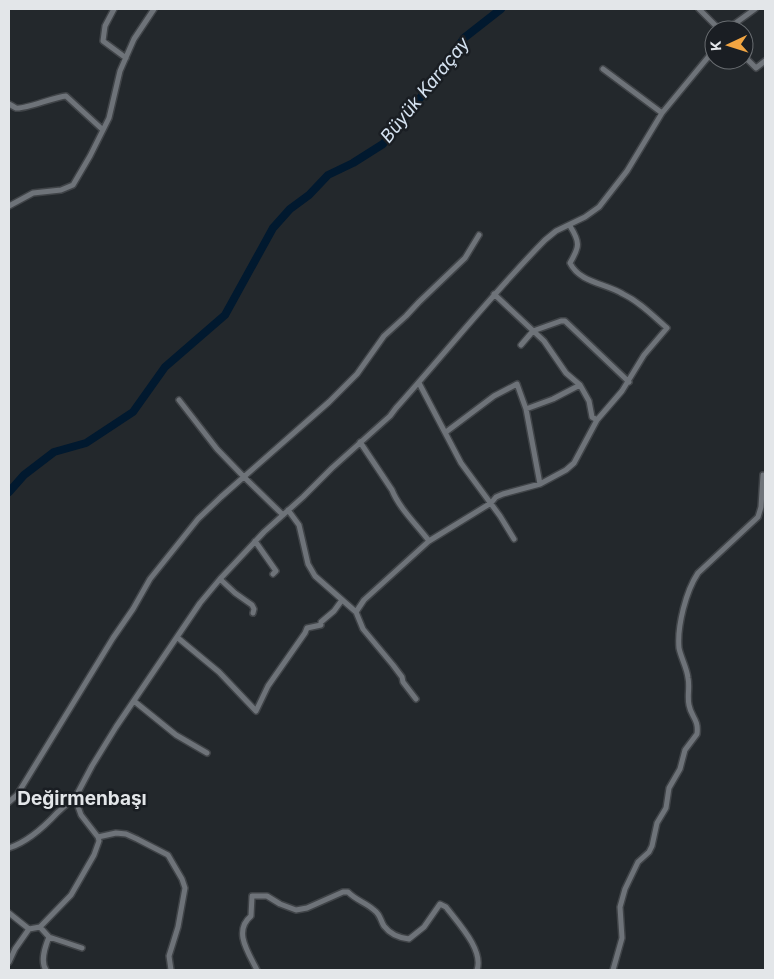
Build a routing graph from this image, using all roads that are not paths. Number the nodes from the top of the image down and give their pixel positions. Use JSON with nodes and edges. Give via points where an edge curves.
{"nodes":[{"id":1,"x":114,"y":9,"type":"edge"},
{"id":2,"x":699,"y":9,"type":"edge"},
{"id":3,"x":755,"y":9,"type":"edge"},
{"id":4,"x":151,"y":10,"type":"edge"},
{"id":5,"x":710,"y":20,"type":"edge"},
{"id":6,"x":740,"y":20,"type":"edge"},
{"id":7,"x":126,"y":58,"type":"junction"},
{"id":8,"x":765,"y":61,"type":"edge"},
{"id":9,"x":704,"y":62,"type":"edge"},
{"id":10,"x":754,"y":66,"type":"edge"},
{"id":11,"x":603,"y":69,"type":"dead end"},
{"id":12,"x":9,"y":104,"type":"edge"},
{"id":13,"x":662,"y":113,"type":"junction"},
{"id":14,"x":103,"y":130,"type":"junction"},
{"id":15,"x":9,"y":206,"type":"edge"},
{"id":16,"x":570,"y":226,"type":"junction"},
{"id":17,"x":479,"y":235,"type":"dead end"},
{"id":18,"x":494,"y":294,"type":"junction"},
{"id":19,"x":533,"y":330,"type":"junction"},
{"id":20,"x":522,"y":345,"type":"dead end"},
{"id":21,"x":628,"y":382,"type":"junction"},
{"id":22,"x":419,"y":383,"type":"junction"},
{"id":23,"x":580,"y":385,"type":"junction"},
{"id":24,"x":179,"y":400,"type":"dead end"},
{"id":25,"x":526,"y":409,"type":"junction"},
{"id":26,"x":597,"y":420,"type":"junction"},
{"id":27,"x":446,"y":432,"type":"junction"},
{"id":28,"x":360,"y":442,"type":"junction"},
{"id":29,"x":763,"y":475,"type":"dead end"},
{"id":30,"x":244,"y":477,"type":"junction"},
{"id":31,"x":540,"y":484,"type":"junction"},
{"id":32,"x":491,"y":503,"type":"junction"},
{"id":33,"x":288,"y":510,"type":"junction"},
{"id":34,"x":283,"y":515,"type":"junction"},
{"id":35,"x":514,"y":539,"type":"dead end"},
{"id":36,"x":429,"y":540,"type":"junction"},
{"id":37,"x":255,"y":541,"type":"junction"},
{"id":38,"x":273,"y":574,"type":"dead end"},
{"id":39,"x":220,"y":579,"type":"junction"},
{"id":40,"x":342,"y":600,"type":"junction"},
{"id":41,"x":356,"y":612,"type":"junction"},
{"id":42,"x":252,"y":614,"type":"dead end"},
{"id":43,"x":178,"y":638,"type":"junction"},
{"id":44,"x":416,"y":699,"type":"dead end"},
{"id":45,"x":134,"y":701,"type":"junction"},
{"id":46,"x":207,"y":753,"type":"dead end"},
{"id":47,"x":75,"y":798,"type":"junction"},
{"id":48,"x":9,"y":802,"type":"edge"},
{"id":49,"x":98,"y":837,"type":"junction"},
{"id":50,"x":9,"y":848,"type":"edge"},
{"id":51,"x":9,"y":913,"type":"edge"},
{"id":52,"x":40,"y":927,"type":"junction"},
{"id":53,"x":29,"y":929,"type":"junction"},
{"id":54,"x":49,"y":937,"type":"junction"},
{"id":55,"x":82,"y":948,"type":"dead end"},
{"id":56,"x":9,"y":962,"type":"edge"},
{"id":57,"x":46,"y":970,"type":"edge"},
{"id":58,"x":171,"y":970,"type":"edge"},
{"id":59,"x":257,"y":970,"type":"edge"},
{"id":60,"x":477,"y":970,"type":"edge"},
{"id":61,"x":613,"y":970,"type":"edge"}],
"edges":[{"from":1,"to":7,"type":"street","via":[[105,26],[103,41]]},
{"from":2,"to":5,"type":"street"},
{"from":3,"to":6,"type":"street"},
{"from":4,"to":7,"type":"street"},
{"from":7,"to":14,"type":"street"},
{"from":8,"to":10,"type":"street","via":[[756,68]]},
{"from":9,"to":13,"type":"street"},
{"from":11,"to":13,"type":"street"},
{"from":12,"to":14,"type":"street","via":[[25,108],[66,96]]},
{"from":13,"to":16,"type":"street","via":[[600,207]]},
{"from":14,"to":15,"type":"street","via":[[73,185],[61,190],[33,193]]},
{"from":16,"to":18,"type":"street","via":[[545,240]]},
{"from":16,"to":21,"type":"street","via":[[578,242],[578,250],[570,262],[574,269],[583,278],[622,293],[666,328]]},
{"from":17,"to":30,"type":"street","via":[[465,258],[384,336],[357,374]]},
{"from":18,"to":19,"type":"street"},
{"from":18,"to":22,"type":"street"},
{"from":19,"to":20,"type":"street"},
{"from":19,"to":21,"type":"street","via":[[565,321]]},
{"from":19,"to":23,"type":"street","via":[[566,373]]},
{"from":21,"to":26,"type":"street"},
{"from":22,"to":27,"type":"street"},
{"from":22,"to":28,"type":"street","via":[[390,416]]},
{"from":23,"to":25,"type":"street"},
{"from":23,"to":26,"type":"street","via":[[589,401],[592,417]]},
{"from":24,"to":30,"type":"street"},
{"from":25,"to":27,"type":"street","via":[[517,384],[494,396]]},
{"from":25,"to":31,"type":"street"},
{"from":26,"to":31,"type":"street","via":[[574,463]]},
{"from":27,"to":32,"type":"street","via":[[461,463]]},
{"from":28,"to":33,"type":"street"},
{"from":28,"to":36,"type":"street","via":[[395,499]]},
{"from":29,"to":61,"type":"street","via":[[758,517],[698,573],[687,597],[679,648],[688,677],[689,706],[696,718],[697,734],[685,750],[680,769],[669,788],[666,808],[657,823],[652,846],[638,862],[625,889],[620,907],[622,938]]},
{"from":30,"to":34,"type":"street"},
{"from":30,"to":48,"type":"street","via":[[198,519],[150,579],[17,795]]},
{"from":31,"to":32,"type":"street","via":[[503,494]]},
{"from":32,"to":35,"type":"street"},
{"from":32,"to":36,"type":"street"},
{"from":33,"to":34,"type":"street"},
{"from":33,"to":40,"type":"street","via":[[299,525],[308,564],[323,584]]},
{"from":34,"to":37,"type":"street"},
{"from":36,"to":41,"type":"street","via":[[364,600]]},
{"from":37,"to":38,"type":"street","via":[[276,571]]},
{"from":37,"to":39,"type":"street"},
{"from":39,"to":42,"type":"street","via":[[252,605]]},
{"from":39,"to":43,"type":"street"},
{"from":40,"to":41,"type":"street"},
{"from":40,"to":43,"type":"street","via":[[321,622],[322,625],[307,628],[268,686],[256,711],[219,672]]},
{"from":41,"to":44,"type":"street","via":[[363,629]]},
{"from":43,"to":45,"type":"street"},
{"from":45,"to":46,"type":"street","via":[[176,735]]},
{"from":45,"to":47,"type":"street"},
{"from":47,"to":49,"type":"street","via":[[81,815]]},
{"from":47,"to":50,"type":"street","via":[[33,835]]},
{"from":49,"to":52,"type":"street","via":[[94,855],[71,895]]},
{"from":49,"to":58,"type":"street","via":[[126,834],[167,854],[184,882],[178,927],[169,956]]},
{"from":51,"to":53,"type":"street"},
{"from":52,"to":53,"type":"street"},
{"from":52,"to":54,"type":"street"},
{"from":53,"to":56,"type":"street"},
{"from":54,"to":55,"type":"street"},
{"from":54,"to":57,"type":"street","via":[[44,958]]},
{"from":59,"to":60,"type":"street","via":[[241,930],[251,916],[252,896],[267,896],[296,910],[348,892],[355,900],[380,914],[384,926],[399,938],[408,939],[418,933],[440,904],[446,907],[479,957]]}]}
